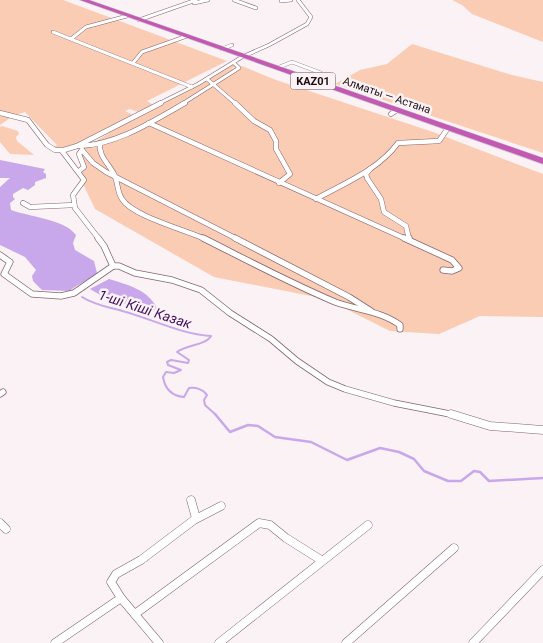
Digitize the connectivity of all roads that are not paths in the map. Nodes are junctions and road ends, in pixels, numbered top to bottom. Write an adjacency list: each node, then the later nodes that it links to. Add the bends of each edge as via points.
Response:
1 (83, 0): 10 (highway, Алматы — Астана / KАZ01)
2 (196, 0): 8 (street)
3 (208, 0): 8 (street)
4 (234, 0): 9 (street)
5 (291, 0): 7 (street)
6 (298, 0): 17 (street, via 311,16 310,21 269,46)
7 (281, 1)
8 (184, 4): 11 (street)
9 (256, 8)
10 (127, 16): 11 (highway, Алматы — Астана / KАZ01); 14 (street, via 86,27)
11 (139, 20): 13 (highway, Алматы — Астана / KАZ01)
12 (53, 32): 14 (street)
13 (187, 36): 16 (highway, Алматы — Астана / KАZ01); 18 (street, via 142,52)
14 (71, 39): 18 (street)
15 (232, 44): 16 (street)
16 (222, 49): 17 (highway, Алматы — Астана / KАZ01)
17 (244, 56): 19 (street); 20 (highway, Алматы — Астана / KАZ01)
18 (133, 63): 22 (street)
19 (234, 63): 24 (street); 25 (street, via 239,68)
20 (277, 68): 21 (street, via 293,61); 29 (highway, Алматы — Астана / KАZ01, via 394,112)
21 (321, 72)
22 (166, 76): 23 (street); 26 (street)
23 (160, 79)
24 (207, 79): 25 (street); 26 (street)
25 (213, 86): 28 (street); 38 (street, via 254,121 270,130 290,174)
26 (192, 87): 31 (street)
27 (0, 112): 33 (street, via 28,120 47,145)
28 (149, 123): 30 (street); 38 (street)
29 (448, 128): 34 (highway, Алматы — Астана / KАZ01); 35 (street, via 436,143 398,143 386,158)
30 (100, 143): 32 (street); 37 (street, via 99,151)
31 (77, 146): 32 (street); 33 (street)
32 (83, 149): 36 (street, via 79,154 84,167); 37 (street, via 93,163)
33 (62, 151): 36 (street)
34 (543, 161)
35 (370, 169): 39 (street); 42 (street, via 367,178 381,199 384,212 406,226)
36 (79, 171): 41 (street, via 84,180 73,195)
37 (115, 177): 46 (street); 46 (street, via 121,198 135,210 191,232 321,296)
38 (279, 183): 39 (street)
39 (316, 199): 42 (street)
40 (23, 203): 41 (street, via 30,207)
41 (74, 205): 44 (street, via 104,246)
42 (409, 241): 45 (street, via 452,260 459,268)
43 (0, 255): 44 (street, via 10,262 4,274 40,296 72,294)
44 (113, 266): 48 (street, via 200,290 297,361 328,382 345,389 394,403 442,410 490,426)
45 (442, 270)
46 (376, 313): 47 (street, via 397,323)
47 (400, 329)
48 (543, 430)
49 (191, 500): 51 (street)
50 (221, 506): 51 (street)
51 (196, 518): 56 (street, via 141,560 116,574 111,581)
52 (368, 525): 54 (street)
53 (454, 548): 61 (street)
54 (321, 560): 57 (street, via 270,525 259,523); 60 (street)
55 (543, 570): 62 (street)
56 (121, 598): 57 (street); 58 (street)
57 (135, 614): 59 (street)
58 (55, 643)
59 (159, 643)
60 (219, 643)
61 (346, 643)
62 (473, 643)

